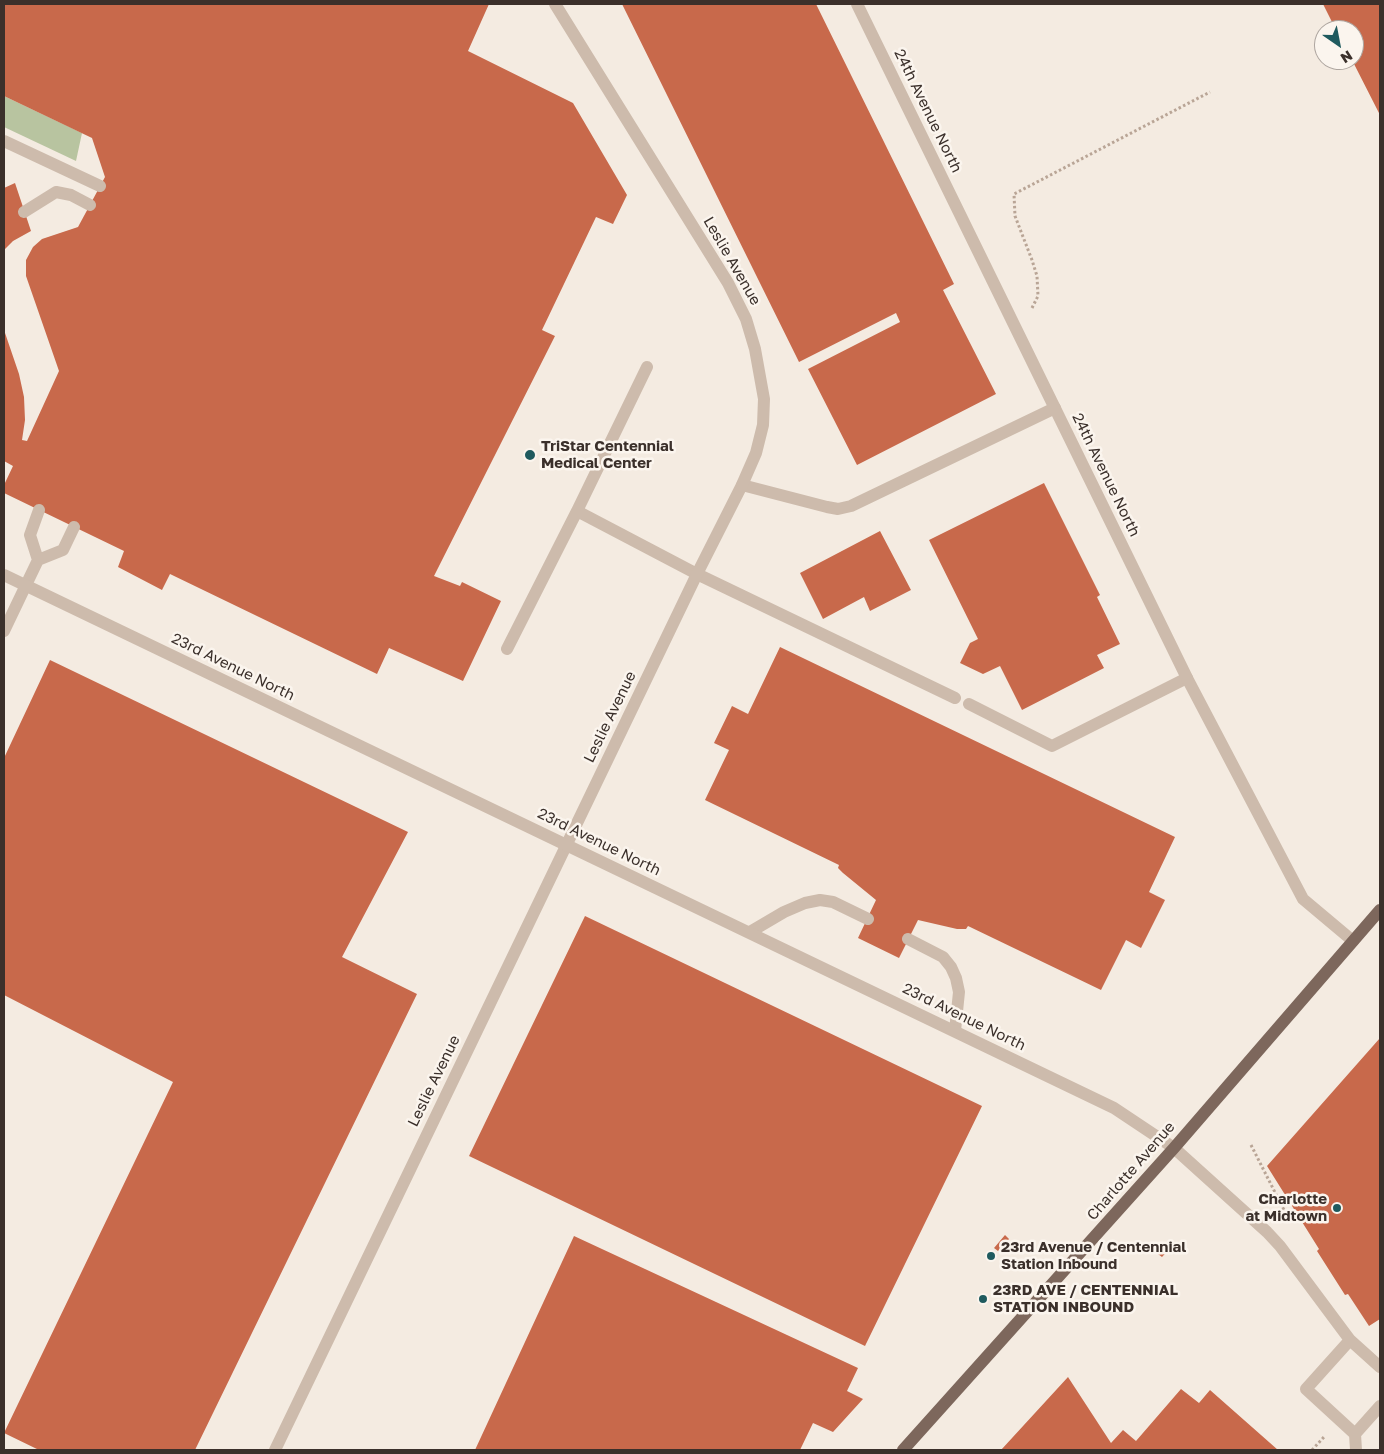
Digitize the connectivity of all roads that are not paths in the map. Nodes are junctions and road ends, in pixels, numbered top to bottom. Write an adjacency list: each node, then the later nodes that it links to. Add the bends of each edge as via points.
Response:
1 (555, 4): 9 (street, Leslie Avenue, via 728,283 746,318 764,399 764,425)
2 (857, 4): 8 (street, 24th Avenue North)
3 (4, 141): 4 (street)
4 (100, 186)
5 (90, 205): 6 (street, via 71,195 56,192)
6 (24, 212)
7 (647, 367): 11 (street)
8 (1055, 408): 9 (street, via 851,506 827,507); 19 (street, 24th Avenue North)
9 (742, 485): 14 (street, Leslie Avenue)
10 (39, 510): 13 (street, via 30,534)
11 (577, 511): 14 (street); 18 (street)
12 (74, 527): 13 (street, via 63,550)
13 (38, 560): 16 (street)
14 (697, 574): 20 (street); 22 (street, Leslie Avenue)
15 (4, 575): 16 (street, 23rd Avenue North)
16 (26, 585): 17 (street); 22 (street, 23rd Avenue North)
17 (4, 632)
18 (507, 649)
19 (1187, 678): 21 (street, via 1052,746); 27 (street, 24th Avenue North, via 1303,899)
20 (956, 698)
21 (969, 704)
22 (567, 844): 25 (street, 23rd Avenue North); 34 (street, Leslie Avenue)
23 (1380, 910): 27 (main road, Charlotte Avenue)
24 (868, 919): 25 (street, via 833,902 820,900 784,912)
25 (750, 932): 28 (street, 23rd Avenue North)
26 (908, 939): 28 (street, via 943,957 951,967 959,992)
27 (1353, 941): 29 (main road, Charlotte Avenue)
28 (955, 1031): 29 (street, 23rd Avenue North, via 1114,1108)
29 (1174, 1148): 30 (street, 23rd Avenue North, via 1280,1246); 35 (main road, Charlotte Avenue)
30 (1350, 1340): 31 (street, 23rd Avenue North); 33 (street, via 1306,1389)
31 (1380, 1367)
32 (1380, 1406): 33 (street)
33 (1355, 1434): 36 (street)
34 (275, 1450)
35 (903, 1450)
36 (1356, 1450)

